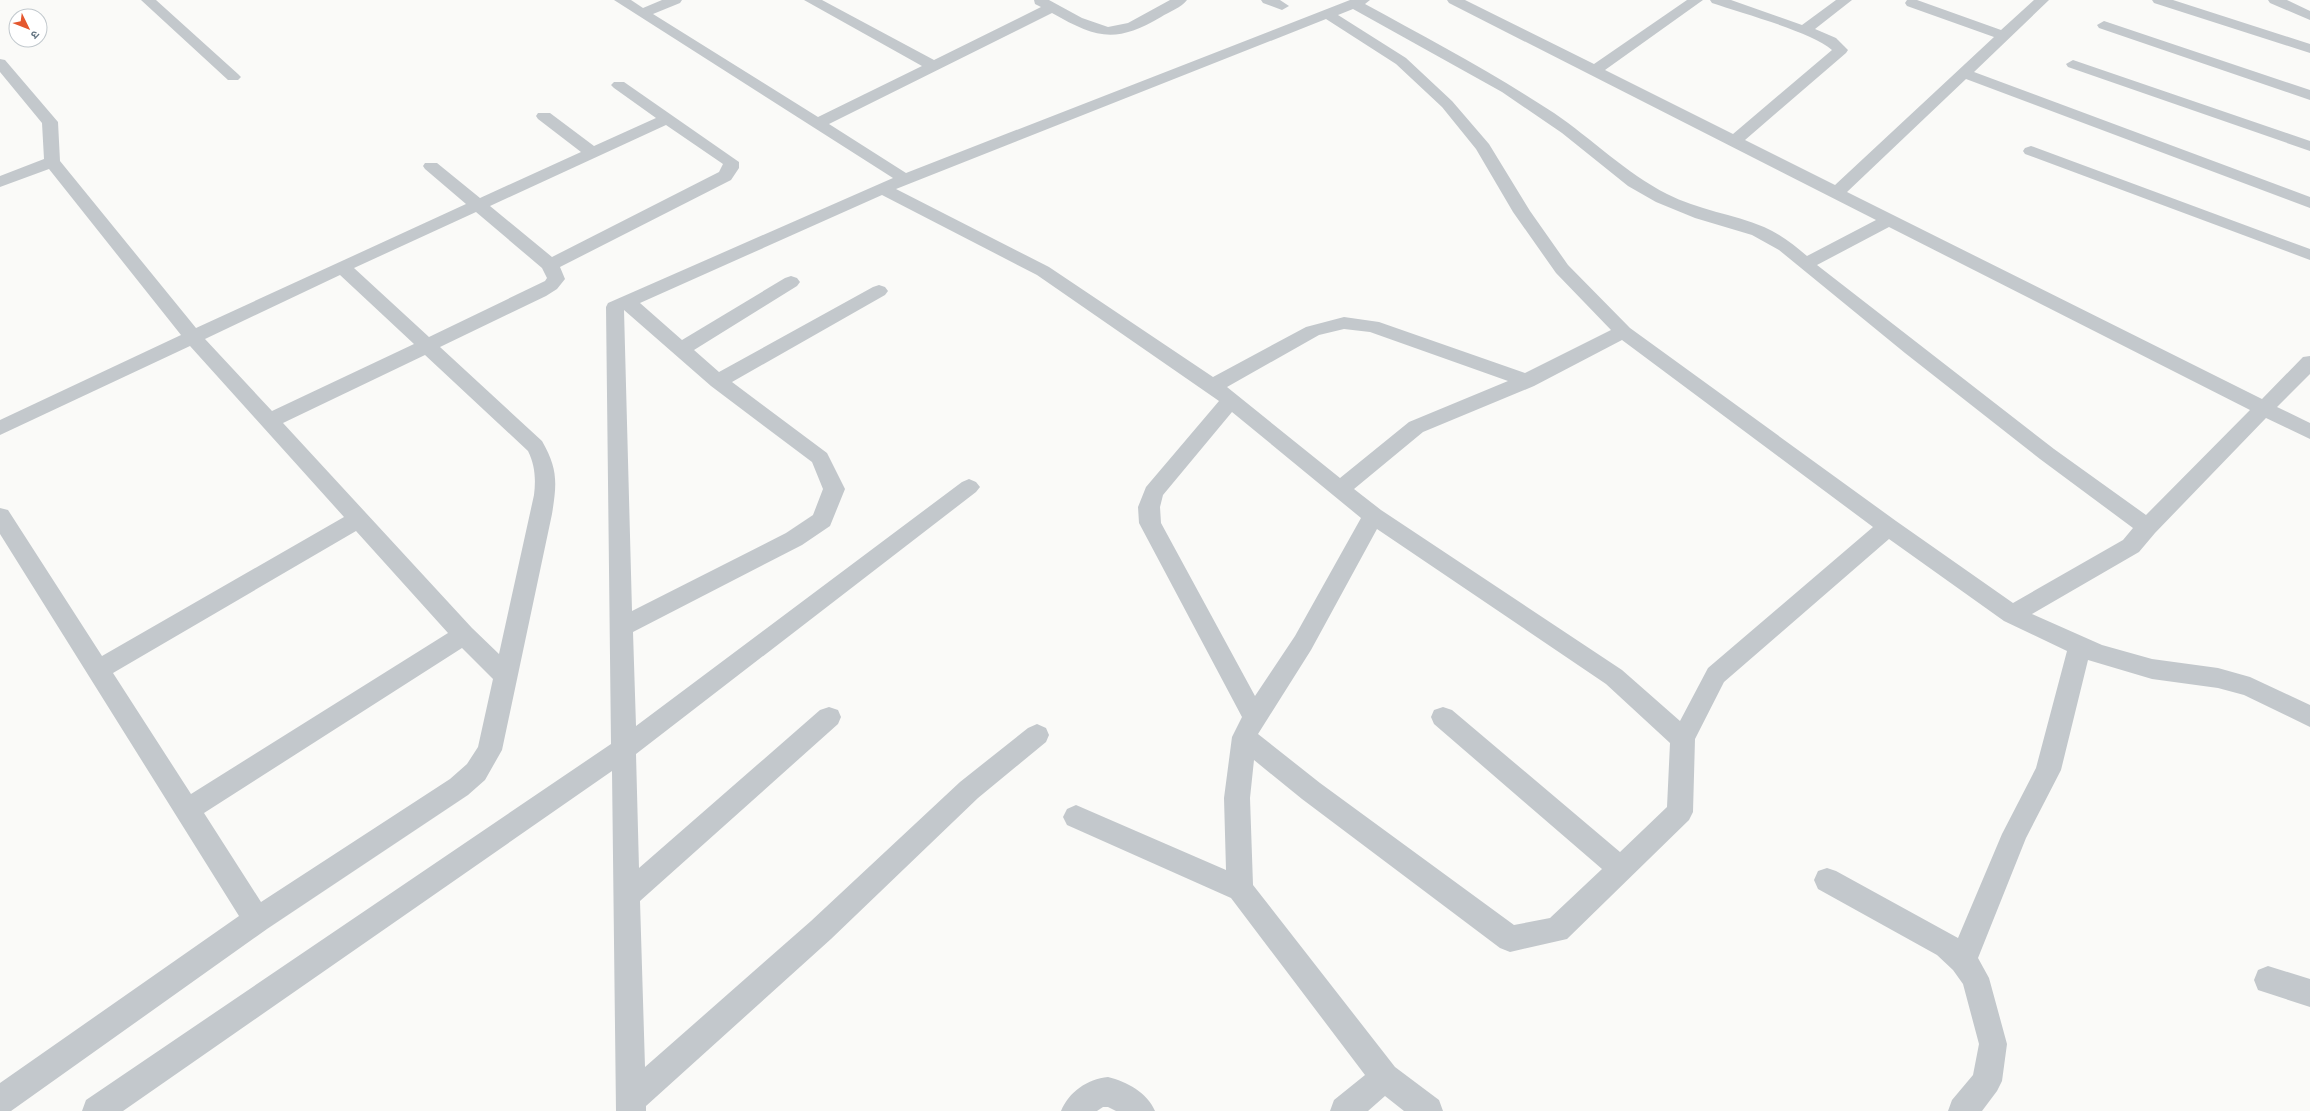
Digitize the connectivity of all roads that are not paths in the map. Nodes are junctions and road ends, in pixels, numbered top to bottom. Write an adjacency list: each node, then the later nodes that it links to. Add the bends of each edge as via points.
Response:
1 (148, 0): 31 (street)
2 (621, 0): 19 (street)
3 (675, 0): 19 (street)
4 (811, 0): 28 (street)
5 (1038, 0): 18 (street)
6 (1180, 0): 18 (street, via 1126,28 1115,31 1094,29)
7 (1268, 0): 17 (street)
8 (1454, 0): 29 (street)
9 (1696, 0): 29 (street)
10 (1717, 0): 23 (street)
11 (1845, 0): 23 (street)
12 (2042, 0): 24 (street)
13 (2159, 0): 25 (street)
14 (2275, 0): 21 (street)
15 (1359, 2): 20 (street); 51 (street, via 1507,89 1568,130 1634,182 1662,198 1700,214 1758,231 1785,246)
16 (1912, 3): 24 (street)
17 (1282, 6)
18 (1053, 8): 28 (street)
19 (642, 13): 36 (street)
20 (1329, 15): 43 (street); 57 (street, via 1401,61 1447,104 1483,147 1522,212 1562,269)
21 (2310, 16)
22 (2104, 25): 33 (street)
23 (1804, 30): 37 (street, via 1831,41 1841,50)
24 (2004, 36): 30 (street)
25 (2310, 49)
26 (0, 63): 41 (street, via 50,122)
27 (2073, 64): 38 (street)
28 (933, 66): 36 (street)
29 (1594, 71): 37 (street)
30 (1964, 73): 46 (street); 47 (street)
31 (233, 77)
32 (619, 85): 35 (street)
33 (2310, 95)
34 (544, 116): 40 (street)
35 (668, 118): 40 (street); 52 (street, via 731,162 732,168 725,176)
36 (817, 124): 43 (street)
37 (1734, 142): 46 (street)
38 (2310, 146)
39 (2032, 151): 50 (street)
40 (592, 152): 48 (street)
41 (52, 162): 44 (street); 58 (street)
42 (431, 166): 48 (street)
43 (905, 179): 45 (street)
44 (0, 182)
45 (883, 189): 56 (street); 64 (street, via 1043,271)
46 (1836, 193): 49 (street)
47 (2310, 203)
48 (479, 204): 52 (street); 53 (street)
49 (1889, 220): 51 (street); 66 (street)
50 (2310, 255)
51 (1805, 264): 76 (street, via 2041,449)
52 (550, 265): 59 (street, via 556,279 551,285)
53 (342, 267): 58 (street); 59 (street)
54 (791, 282): 60 (street)
55 (878, 291): 63 (street)
56 (626, 302): 60 (street); 78 (street, via 615,308)
57 (1623, 332): 62 (street); 75 (street)
58 (193, 337): 67 (street); 68 (street)
59 (426, 347): 67 (street); 82 (street, via 535,446 544,460 548,478)
60 (681, 349): 63 (street)
61 (2310, 362): 66 (street)
62 (1527, 380): 64 (street, via 1372,326 1344,323 1313,331); 71 (street, via 1416,427)
63 (718, 381): 78 (street, via 820,458 834,489 822,520 794,539)
64 (1213, 386): 65 (street)
65 (1231, 400): 71 (street); 86 (street, via 1153,492 1149,507 1150,523)
66 (2265, 409): 69 (street); 76 (street)
67 (270, 420): 74 (street)
68 (0, 428)
69 (2310, 432)
70 (969, 487): 89 (street)
71 (1341, 488): 73 (street)
72 (0, 516): 81 (street)
73 (1373, 516): 86 (street, via 1303,643); 88 (street, via 1614,677)
74 (359, 519): 79 (street); 81 (street)
75 (1888, 527): 77 (street); 88 (street, via 1716,675)
76 (2147, 527): 77 (street, via 2131,546)
77 (2012, 615): 80 (street)
78 (622, 627): 89 (street)
79 (464, 635): 82 (street); 90 (street)
80 (2080, 646): 85 (street, via 2097,654 2152,669 2218,678 2250,687); 97 (street, via 2048,770 2015,834)
81 (97, 670): 90 (street)
82 (507, 677): 96 (street, via 490,750 476,772 459,787)
83 (829, 717): 95 (street)
84 (1443, 717): 92 (street)
85 (2310, 717)
86 (1249, 727): 92 (street, via 1343,815 1510,939 1557,930); 94 (street, via 1237,798)
87 (1037, 735): 102 (street, via 968,790)
88 (1683, 739): 92 (street, via 1680,812)
89 (625, 748): 95 (street); 103 (street)
90 (187, 810): 96 (street)
91 (1076, 817): 94 (street)
92 (1621, 869)
93 (1827, 880): 97 (street, via 1947,946)
94 (1240, 889): 100 (street)
95 (628, 895): 102 (street)
96 (257, 920): 101 (street)
97 (1963, 960): 108 (street, via 1976,978 1993,1044 1987,1081)
98 (2268, 980): 99 (street)
99 (2310, 993)
100 (1385, 1077): 106 (street); 107 (street)
101 (0, 1102)
102 (631, 1105)
103 (97, 1111)
104 (1076, 1111): 105 (street, via 1086,1100 1103,1092 1120,1094)
105 (1140, 1111)
106 (1344, 1111)
107 (1428, 1111)
108 (1963, 1111)

